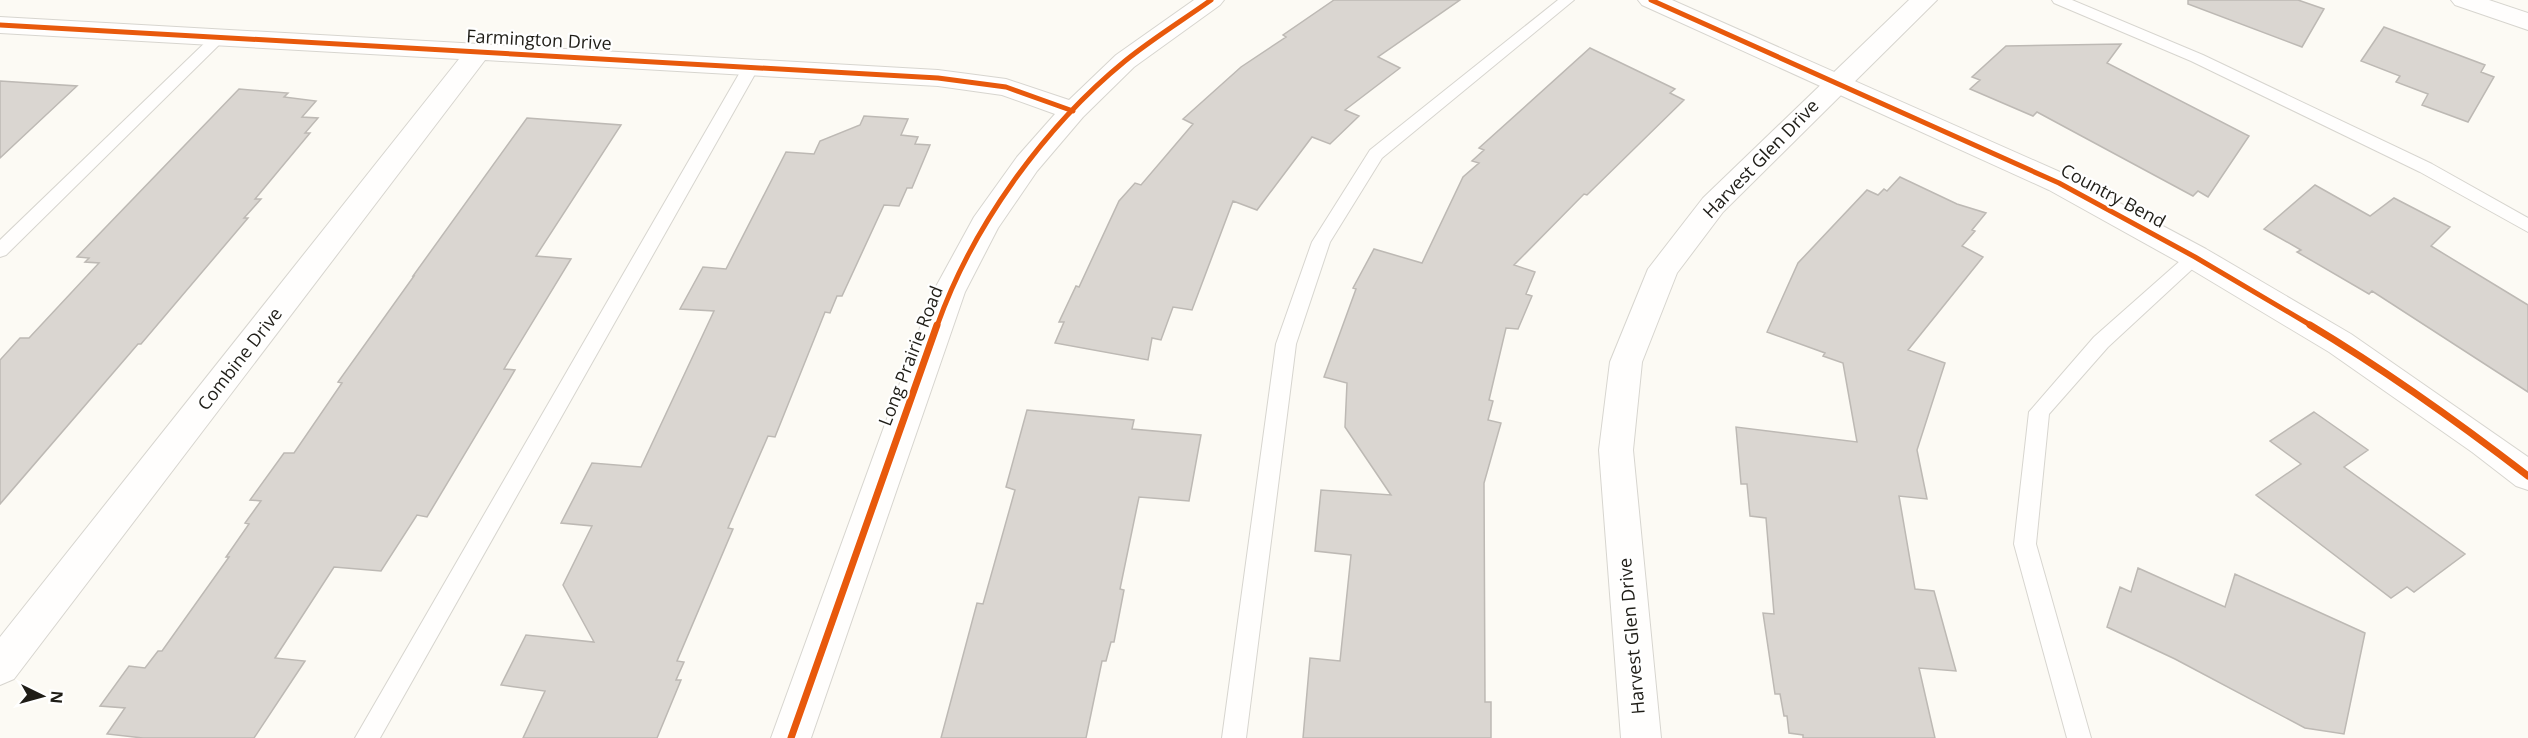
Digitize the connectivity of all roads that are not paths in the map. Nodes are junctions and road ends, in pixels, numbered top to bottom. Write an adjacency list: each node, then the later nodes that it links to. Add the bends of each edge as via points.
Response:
1 (1211, 0): 13 (street, Long Prairie Road, via 1125,61)
2 (1567, 0): 21 (lane, via 1376,154 1320,242 1286,344)
3 (1651, 0): 12 (street, Country Bend)
4 (1924, 0): 12 (street, Harvest Glen Drive)
5 (2060, 0): 14 (lane, via 2197,58 2426,168)
6 (2464, 0): 7 (street)
7 (2528, 22)
8 (0, 25): 9 (street, Farmington Drive)
9 (219, 37): 10 (street, Farmington Drive); 15 (lane)
10 (479, 51): 11 (street, Farmington Drive); 18 (street, Combine Drive)
11 (751, 67): 13 (street, Farmington Drive, via 972,82 1005,87); 19 (lane)
12 (1837, 82): 16 (street, Country Bend, via 2059,183); 22 (street, Harvest Glen Drive, via 1713,205 1663,269 1626,362 1616,450)
13 (1072, 111): 20 (street, Long Prairie Road, via 1027,164 985,224 949,292)
14 (2528, 226)
15 (0, 251)
16 (2195, 257): 17 (street, Country Bend, via 2340,344); 23 (lane, via 2101,342 2039,412 2025,544)
17 (2528, 476)
18 (0, 667)
19 (368, 738)
20 (791, 738)
21 (1234, 738)
22 (1641, 738)
23 (2079, 738)

